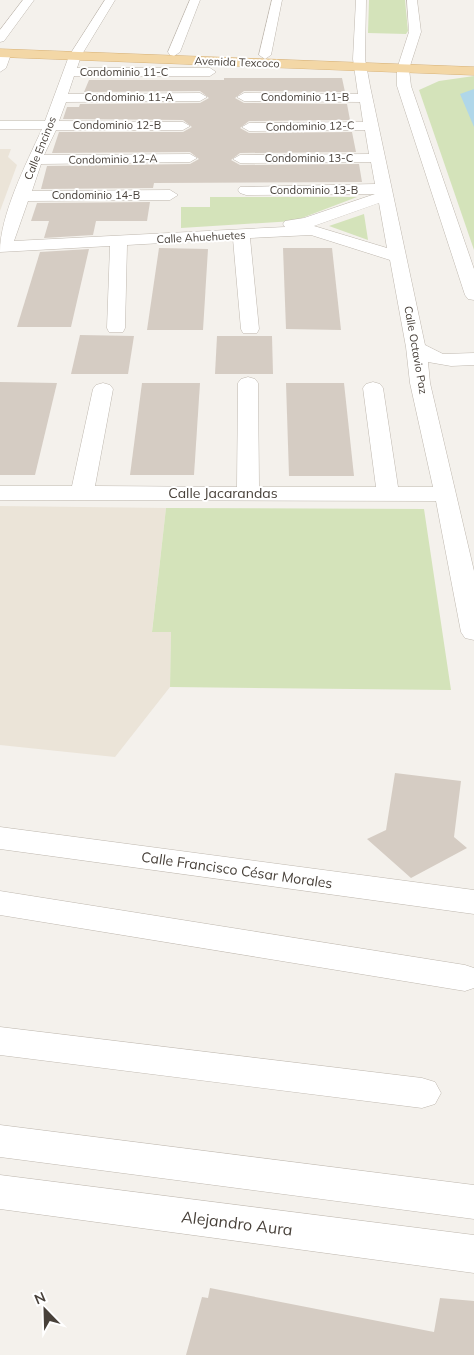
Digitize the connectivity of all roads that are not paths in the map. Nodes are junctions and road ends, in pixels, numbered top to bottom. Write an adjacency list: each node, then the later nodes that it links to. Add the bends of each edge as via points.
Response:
1 (29, 0): 7 (street)
2 (110, 0): 9 (street, Calle Encinos)
3 (195, 0): 10 (street)
4 (277, 0): 11 (street)
5 (361, 0): 12 (street, Calle Octavio Paz)
6 (412, 0): 14 (street, via 415,32)
7 (0, 38)
8 (2, 51): 9 (main road, Avenida Texcoco); 15 (street)
9 (78, 52): 10 (main road, Avenida Texcoco); 12 (main road, Avenida Texcoco); 16 (street, Calle Encinos)
10 (174, 52): 11 (main road, Avenida Texcoco)
11 (265, 55): 12 (main road, Avenida Texcoco)
12 (359, 63): 14 (main road, Avenida Texcoco); 20 (street, Calle Octavio Paz)
13 (474, 63): 14 (main road, Avenida Texcoco)
14 (405, 65): 18 (main road, Avenida Texcoco); 19 (street)
15 (0, 68)
16 (68, 72): 17 (street, Condominio 11-C); 23 (street, Calle Encinos)
17 (210, 72)
18 (474, 72): 19 (main road, via 432,77)
19 (404, 86): 20 (street, Condominio 11-B); 42 (street)
20 (374, 87): 22 (street, Condominio 11-B); 27 (street, Calle Octavio Paz)
21 (200, 97): 23 (street, Condominio 11-A)
22 (244, 97)
23 (59, 98): 25 (street, Calle Encinos)
24 (0, 125): 25 (street, Condominio 12-B)
25 (51, 125): 26 (street, Condominio 12-B); 32 (street, Calle Encinos)
26 (183, 126)
27 (372, 126): 28 (street, Condominio 12-C); 30 (street, Calle Octavio Paz)
28 (249, 127)
29 (190, 158): 32 (street, Condominio 12-A)
30 (378, 158): 31 (street, Condominio 13-C); 34 (street, Calle Octavio Paz)
31 (240, 159)
32 (35, 160): 36 (street, Calle Encinos)
33 (246, 190): 34 (street, Condominio 13-B)
34 (383, 192): 37 (street, Calle Ahuehuetes); 41 (street, Calle Octavio Paz)
35 (170, 194): 36 (street, Condominio 14-B)
36 (21, 196): 40 (street, Calle Encinos)
37 (309, 227): 38 (street, Calle Ahuehuetes); 40 (street, Calle Ahuehuetes); 41 (street, Calle Ahuehuetes)
38 (241, 235): 39 (street, Calle Ahuehuetes); 44 (street)
39 (119, 242): 40 (street, Calle Ahuehuetes); 43 (street)
40 (2, 247)
41 (397, 257): 45 (street, Calle Octavio Paz)
42 (474, 295)
43 (116, 328)
44 (250, 329)
45 (416, 347): 46 (street, via 440,359); 49 (street, Calle Octavio Paz)
46 (474, 359)
47 (474, 372): 49 (street, via 454,370 436,373)
48 (248, 383): 54 (street)
49 (420, 383): 56 (street, Calle Octavio Paz)
50 (373, 388): 55 (street)
51 (103, 389): 53 (street)
52 (0, 493): 53 (street, Calle Jacarandas)
53 (82, 493): 54 (street, Calle Jacarandas)
54 (248, 493): 55 (street, Calle Jacarandas)
55 (388, 494): 56 (street, Calle Jacarandas)
56 (446, 494): 57 (street, Calle Octavio Paz)
57 (474, 632)
58 (0, 838): 59 (street, Calle Francisco César Morales)
59 (474, 902)
60 (0, 903): 61 (street)
61 (466, 978)
62 (0, 1041): 63 (street)
63 (422, 1093)
64 (0, 1141): 66 (street)
65 (0, 1192): 67 (street, Alejandro Aura)
66 (474, 1202)
67 (474, 1254)

